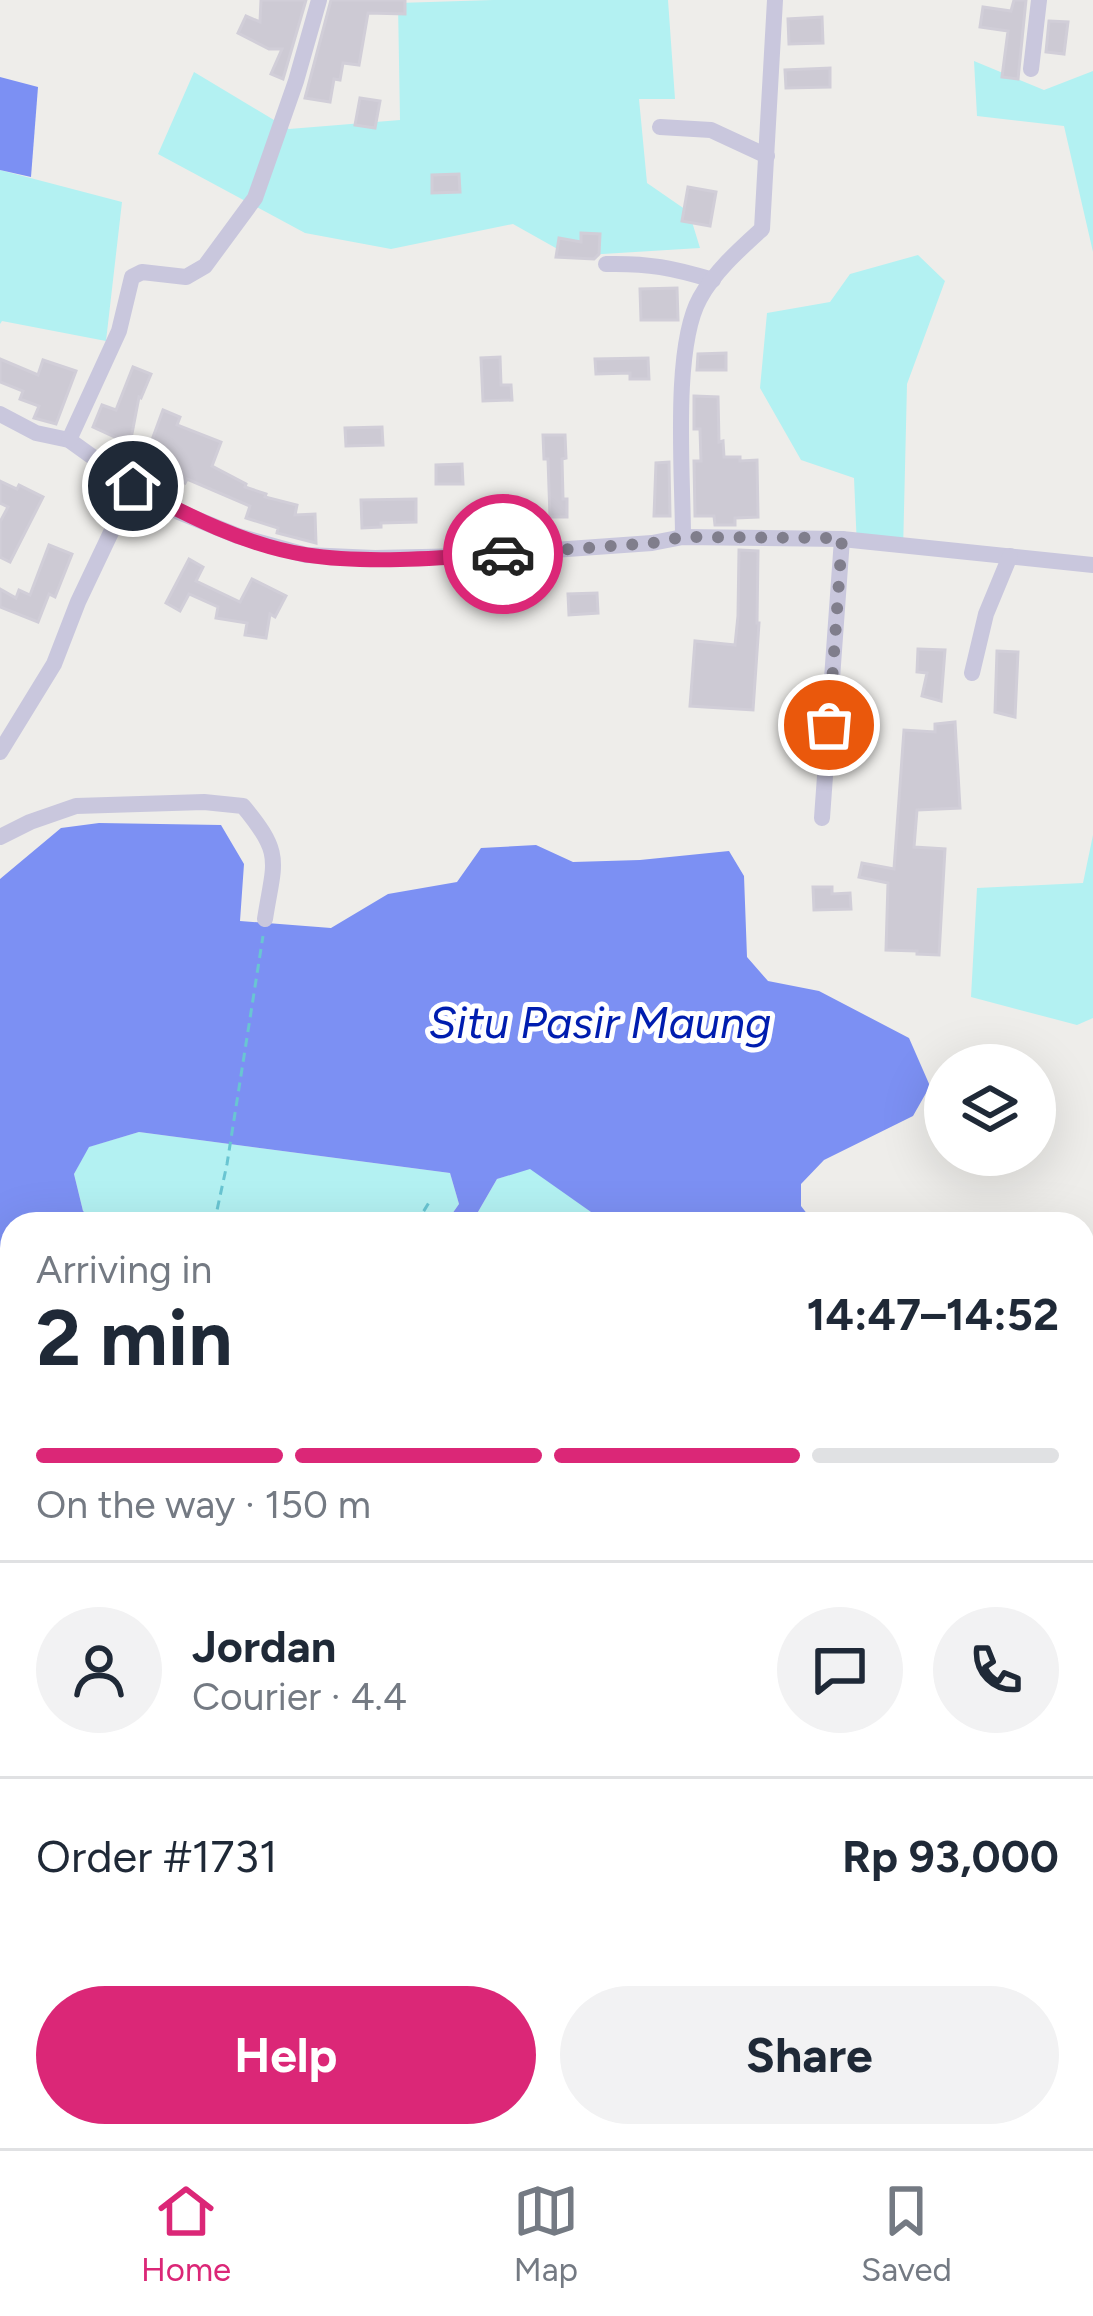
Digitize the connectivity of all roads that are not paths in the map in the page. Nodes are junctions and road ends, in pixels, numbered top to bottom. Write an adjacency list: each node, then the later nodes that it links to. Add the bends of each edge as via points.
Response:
1 (319, 0): 10 (street, via 255,197 205,266 186,277 132,278 119,331)
2 (775, 0): 6 (street)
3 (1040, 0): 4 (street)
4 (1030, 69)
5 (659, 127): 6 (street, via 711,130)
6 (767, 155): 8 (street, via 762,229)
7 (606, 264): 8 (street, via 644,263)
8 (713, 280): 12 (street, via 691,320 683,370)
9 (0, 414): 10 (street)
10 (69, 440): 11 (street)
11 (133, 486): 12 (street, via 218,528 306,555 468,556); 17 (street, via 54,664)
12 (683, 537): 13 (street)
13 (842, 538): 14 (street); 18 (street)
14 (1010, 556): 15 (street); 16 (street)
15 (1093, 565)
16 (972, 673)
17 (0, 752)
18 (822, 818)
19 (0, 837): 20 (street, via 76,806 243,806 275,853)
20 (265, 920)

